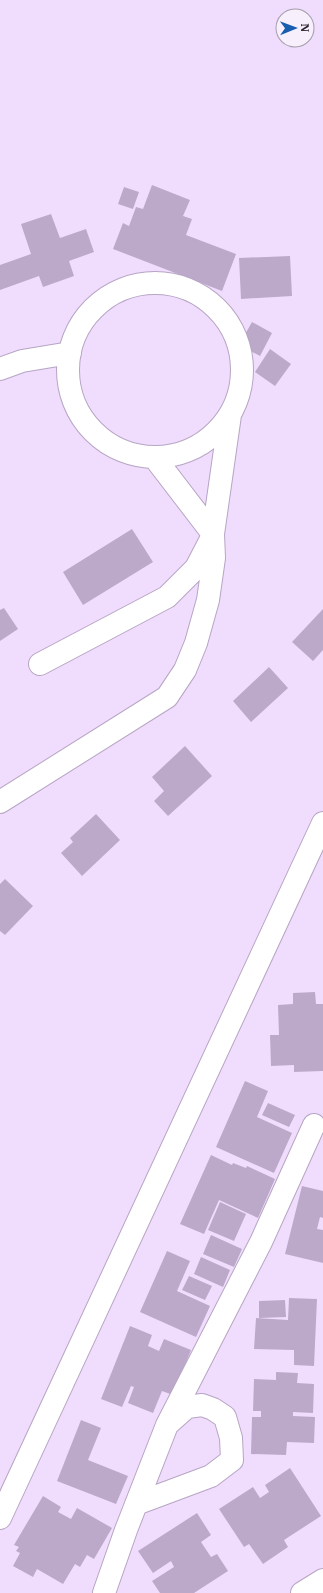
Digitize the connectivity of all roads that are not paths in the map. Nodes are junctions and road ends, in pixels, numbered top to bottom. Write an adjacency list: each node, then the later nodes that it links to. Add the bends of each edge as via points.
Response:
1 (70, 353): 2 (street, via 22,361); 3 (street, via 79,327 97,305 120,290 146,283 174,284 199,294 221,312 235,335 242,362 240,390); 4 (street, via 69,384 79,412 93,430 124,452)
2 (0, 369)
3 (230, 415): 4 (street, via 210,438 184,453); 5 (street)
4 (154, 457): 5 (street)
5 (213, 534): 6 (street, via 196,568 167,597); 7 (street, via 214,558 208,600 196,643 185,670 167,697)
6 (40, 664)
7 (0, 802)
8 (323, 823): 12 (street)
9 (314, 1124): 10 (street, via 261,1242)
10 (167, 1425): 11 (street); 11 (street, via 187,1407 202,1405 213,1409 225,1417 231,1438 232,1460 211,1476)
11 (136, 1504): 14 (street)
12 (0, 1518)
13 (323, 1580): 15 (street)
14 (104, 1593)
15 (302, 1593)

